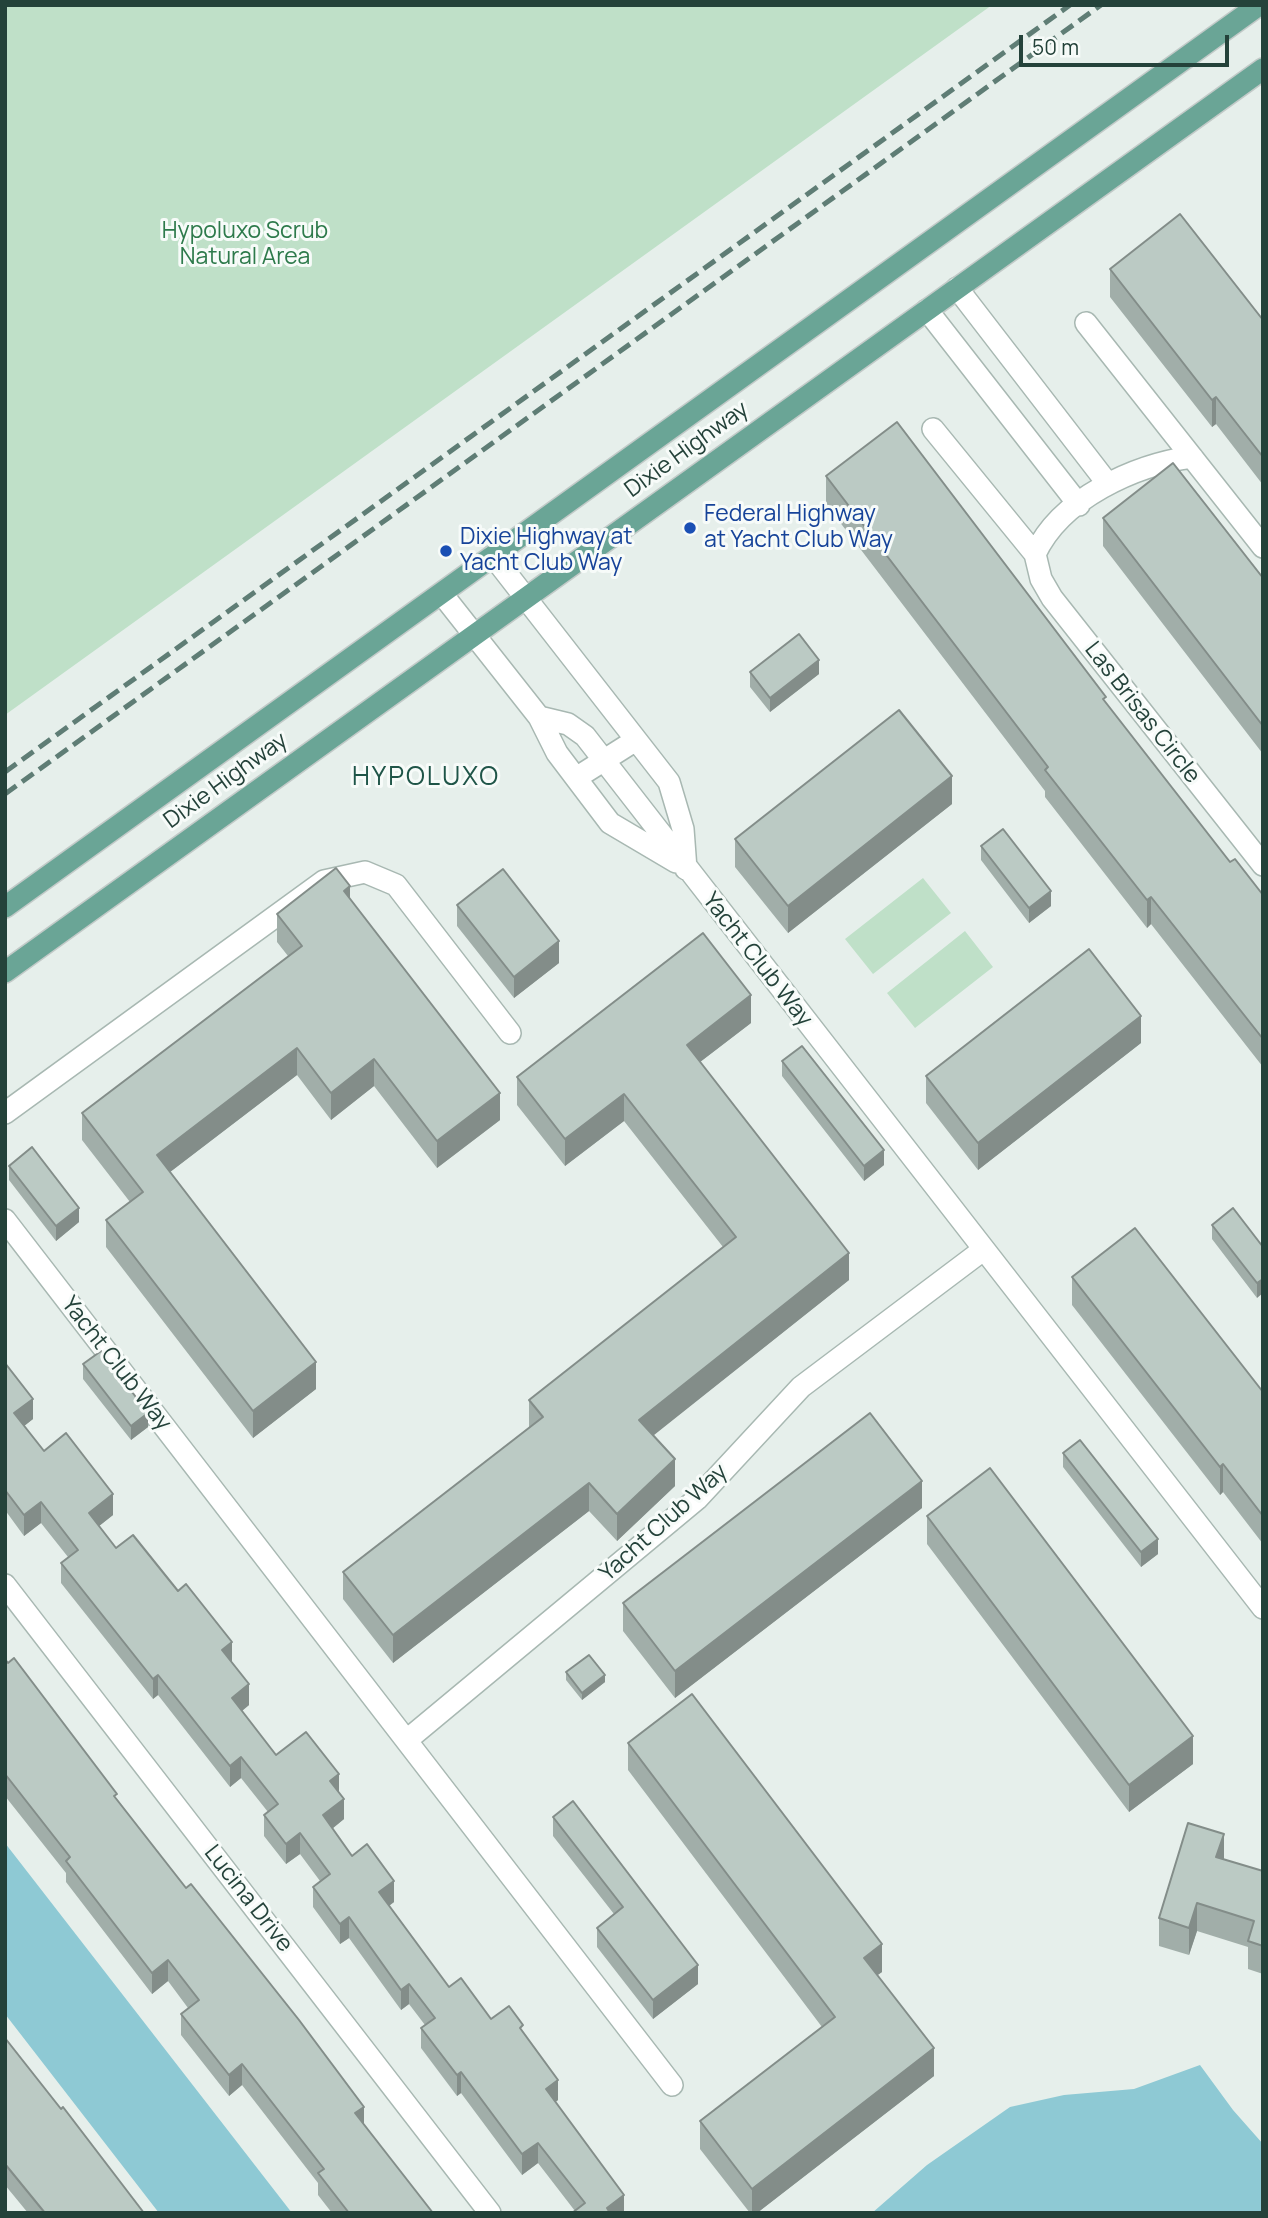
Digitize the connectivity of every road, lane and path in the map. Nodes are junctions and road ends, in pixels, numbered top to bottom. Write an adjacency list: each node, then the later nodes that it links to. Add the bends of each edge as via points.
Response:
1 (1259, 5): 12 (main road, Dixie Highway)
2 (1263, 69): 3 (main road, Dixie Highway)
3 (957, 288): 4 (main road, Dixie Highway); 8 (street)
4 (927, 310): 9 (street); 14 (main road, Dixie Highway)
5 (1086, 323): 7 (street)
6 (933, 429): 11 (street, Las Brisas Circle)
7 (1192, 457): 8 (street, via 1144,468); 10 (street)
8 (1108, 484): 9 (street)
9 (1079, 505): 11 (street, via 1046,533)
10 (1263, 547)
11 (1035, 554): 20 (street, Las Brisas Circle, via 1052,598)
12 (493, 556): 13 (main road, Dixie Highway); 14 (street)
13 (442, 594): 15 (street, Yacht Club Way); 22 (main road, Dixie Highway)
14 (526, 598): 15 (main road, Dixie Highway); 17 (street)
15 (473, 636): 16 (street, Yacht Club Way); 23 (main road, Dixie Highway)
16 (540, 717): 18 (street, Yacht Club Way, via 568,724 585,736); 19 (street, Yacht Club Way, via 557,753)
17 (636, 740): 18 (street); 21 (street, via 669,782 683,829)
18 (604, 760): 19 (street); 21 (street, Yacht Club Way)
19 (576, 778): 21 (street, Yacht Club Way, via 610,823)
20 (1263, 865)
21 (686, 869): 27 (street, Yacht Club Way)
22 (5, 908)
23 (5, 972)
24 (510, 1033): 25 (street, via 396,885 365,873 324,881)
25 (5, 1113)
26 (5, 1220): 30 (street, Yacht Club Way)
27 (983, 1250): 29 (street, Yacht Club Way); 30 (street, Yacht Club Way, via 801,1387 697,1499)
28 (5, 1585): 32 (street, Lucina Drive)
29 (1263, 1608)
30 (407, 1740): 31 (street, Yacht Club Way)
31 (672, 2085)
32 (490, 2213)

